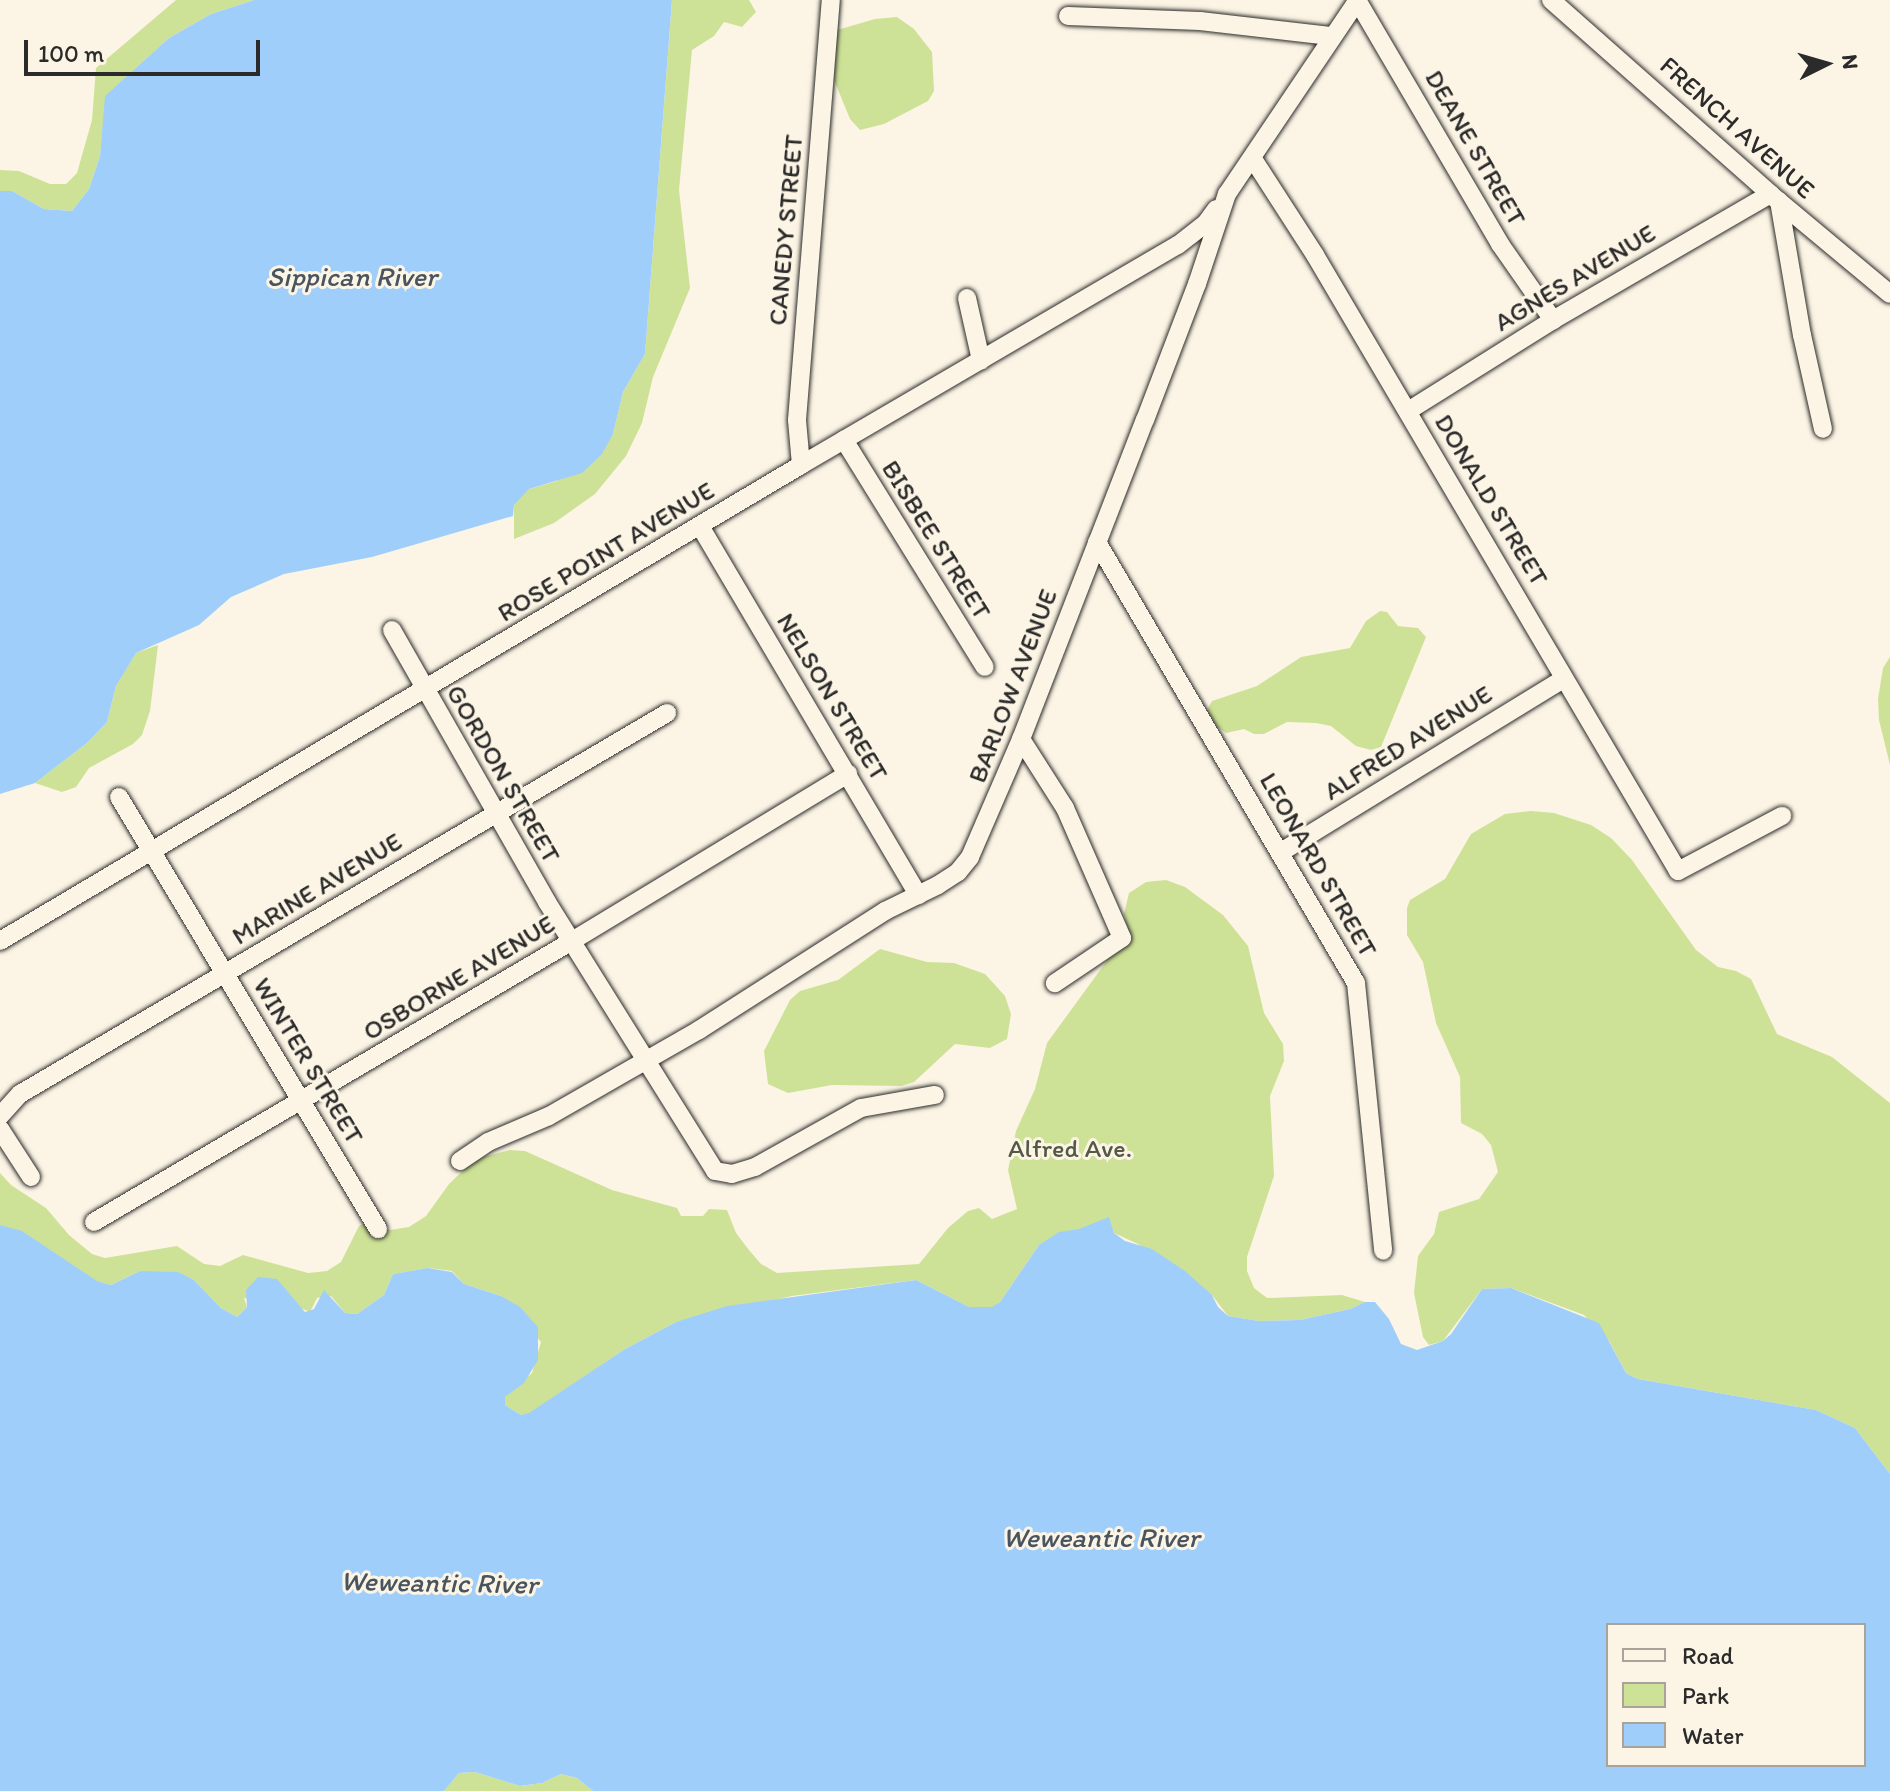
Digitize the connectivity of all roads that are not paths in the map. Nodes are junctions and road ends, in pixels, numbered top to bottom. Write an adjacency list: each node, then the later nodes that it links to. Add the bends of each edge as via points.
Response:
1 (831, 0): 18 (street, CANEDY STREET, via 797,420)
2 (1163, 0): 6 (street)
3 (1357, 0): 7 (street, BARLOW AVENUE); 13 (street, DEANE STREET, via 1500,244)
4 (1551, 0): 10 (street, FRENCH AVENUE)
5 (1068, 16): 6 (street)
6 (1162, 19): 7 (street)
7 (1330, 36): 8 (street, BARLOW AVENUE)
8 (1253, 159): 9 (street, BARLOW AVENUE); 15 (street, DONALD STREET)
9 (1227, 194): 14 (street, ROSE POINT AVENUE, via 1206,223 1178,245); 20 (street, BARLOW AVENUE)
10 (1775, 198): 11 (street, FRENCH AVENUE); 13 (street, AGNES AVENUE); 16 (street)
11 (1890, 294)
12 (967, 298): 14 (street)
13 (1553, 320): 15 (street, AGNES AVENUE)
14 (981, 360): 17 (street, ROSE POINT AVENUE)
15 (1408, 411): 23 (street, DONALD STREET)
16 (1823, 429)
17 (844, 440): 18 (street, ROSE POINT AVENUE); 22 (street, BISBEE STREET)
18 (801, 465): 19 (street, ROSE POINT AVENUE)
19 (700, 526): 24 (street, ROSE POINT AVENUE); 27 (street, NELSON STREET)
20 (1097, 542): 26 (street, BARLOW AVENUE); 32 (street, LEONARD STREET)
21 (392, 630): 24 (street, GORDON STREET)
22 (985, 667)
23 (1563, 679): 30 (street, DONALD STREET, via 1678,871); 32 (street, ALFRED AVENUE)
24 (426, 690): 29 (street, GORDON STREET); 31 (street, ROSE POINT AVENUE)
25 (667, 713): 29 (street, MARINE AVENUE)
26 (1021, 739): 33 (street, BARLOW AVENUE, via 970,857 958,872); 37 (street, via 1065,808 1122,938)
27 (848, 774): 33 (street, NELSON STREET); 35 (street, OSBORNE AVENUE)
28 (119, 797): 31 (street, WINTER STREET)
29 (496, 814): 35 (street, GORDON STREET); 36 (street, MARINE AVENUE)
30 (1782, 816)
31 (148, 852): 34 (street, ROSE POINT AVENUE); 36 (street, WINTER STREET)
32 (1281, 852): 47 (street, LEONARD STREET, via 1359,992)
33 (918, 895): 38 (street, BARLOW AVENUE)
34 (0, 941)
35 (572, 941): 38 (street, GORDON STREET); 40 (street, OSBORNE AVENUE)
36 (225, 975): 40 (street, WINTER STREET); 41 (street, MARINE AVENUE, via 20,1094)
37 (1055, 983)
38 (647, 1058): 39 (street, GORDON STREET, via 715,1171 732,1174 755,1167 861,1108); 43 (street, BARLOW AVENUE)
39 (935, 1095)
40 (300, 1102): 45 (street, OSBORNE AVENUE); 46 (street, WINTER STREET)
41 (0, 1116)
42 (0, 1129): 44 (street)
43 (460, 1161)
44 (31, 1177)
45 (94, 1222)
46 (378, 1229)
47 (1383, 1251)

